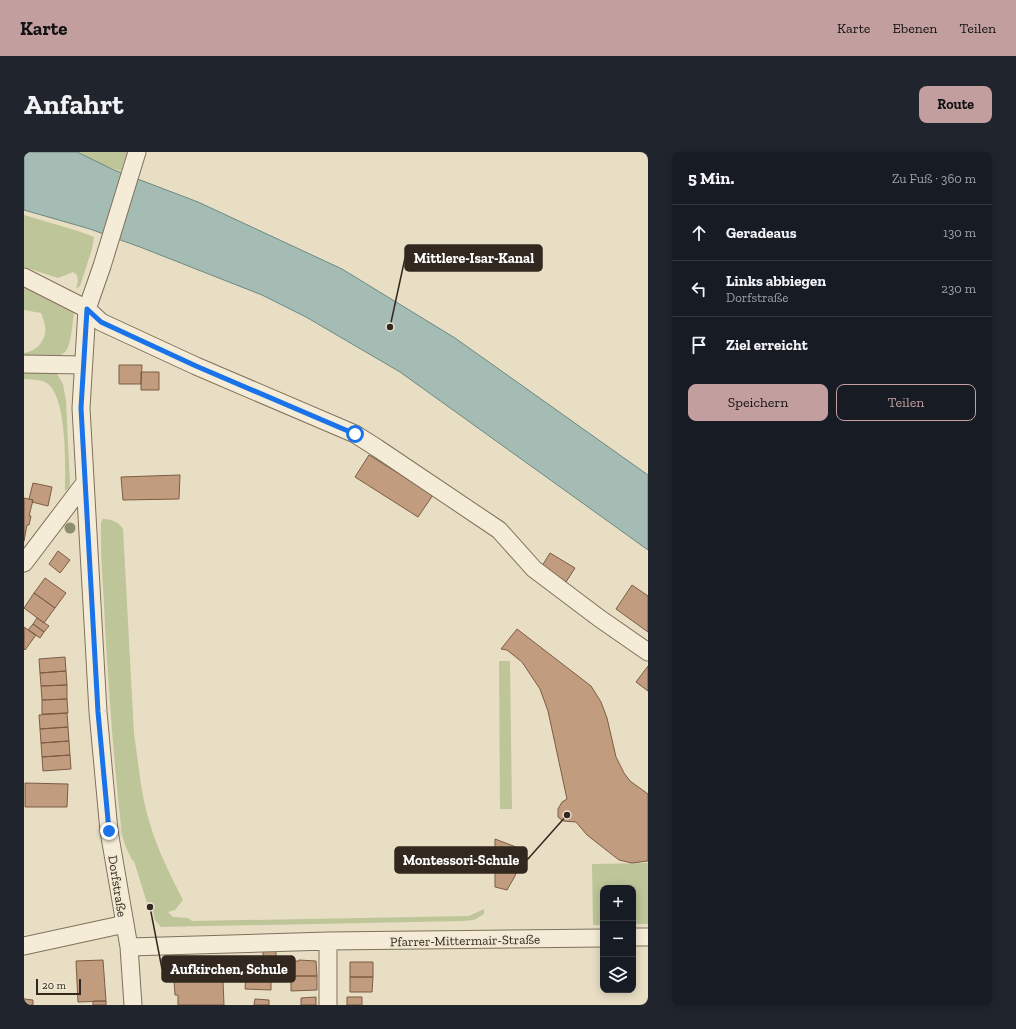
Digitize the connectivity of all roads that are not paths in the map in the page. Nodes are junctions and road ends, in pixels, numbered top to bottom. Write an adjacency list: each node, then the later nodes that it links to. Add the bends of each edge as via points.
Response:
1 (136, 153): 3 (street, Dorfstraße)
2 (24, 277): 3 (street)
3 (87, 309): 5 (street, Dorfstraße); 8 (street, via 101,322 355,434 499,530 534,569)
4 (24, 364): 5 (street)
5 (83, 365): 6 (street, Dorfstraße, via 81,408)
6 (84, 484): 7 (street); 9 (street, Dorfstraße, via 109,831)
7 (24, 563)
8 (648, 652)
9 (124, 924): 14 (street); 15 (street, Dorfstraße)
10 (636, 937): 11 (street)
11 (648, 937)
12 (600, 938): 13 (street, Pfarrer-Mittermair-Straße)
13 (328, 941): 15 (street, Pfarrer-Mittermair-Straße); 17 (street)
14 (24, 946)
15 (129, 947): 16 (street, Dorfstraße)
16 (133, 1005)
17 (328, 1005)

